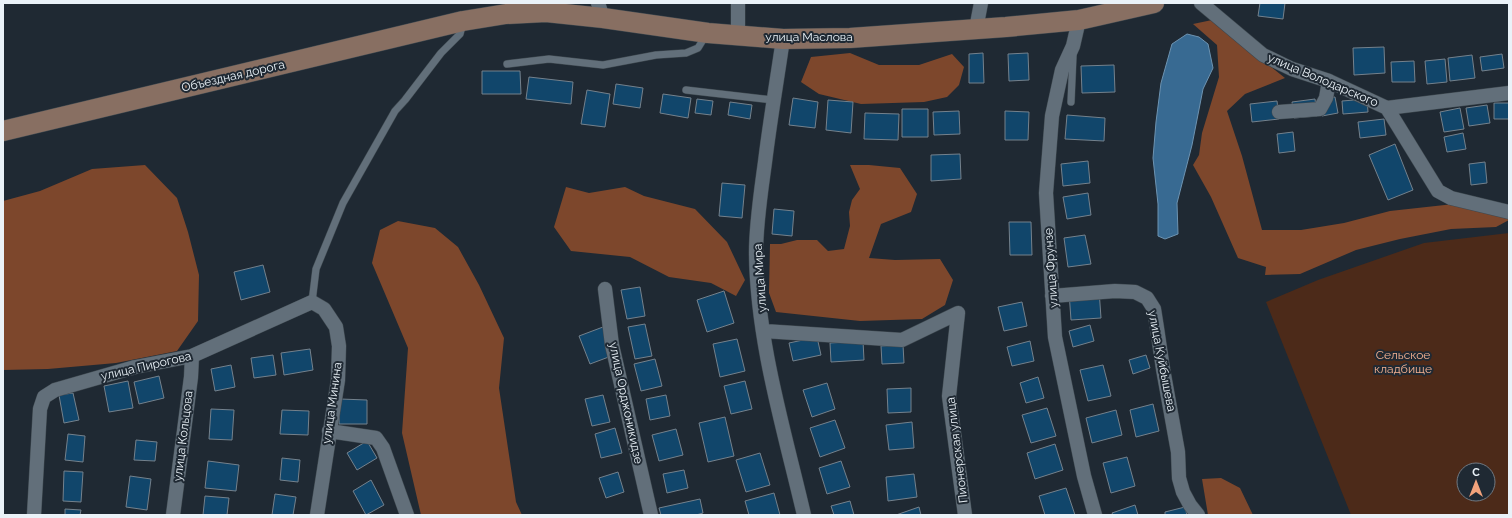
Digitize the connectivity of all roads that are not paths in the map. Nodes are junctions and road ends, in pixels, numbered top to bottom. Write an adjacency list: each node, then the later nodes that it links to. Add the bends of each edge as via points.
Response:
1 (738, 3): 10 (street)
2 (981, 3): 8 (street)
3 (1154, 3): 6 (main road, улица Маслова)
4 (1201, 3): 14 (street, улица Володарского, via 1263,55 1292,69)
5 (601, 11): 7 (main road, улица Маслова, via 506,14); 9 (main road, улица Маслова)
6 (1079, 20): 8 (main road, улица Маслова); 12 (street, улица Фрунзе)
7 (463, 21): 21 (main road, Объездная дорога); 25 (lane, via 460,34 395,111 343,204 316,269)
8 (976, 29): 11 (main road, улица Маслова, via 850,38)
9 (708, 33): 10 (main road, улица Маслова); 13 (lane, via 698,48 686,53 656,55 603,65 548,59)
10 (738, 35): 11 (main road, улица Маслова)
11 (783, 39): 17 (street, улица Мира)
12 (1073, 46): 18 (lane); 24 (street, улица Фрунзе, via 1062,70 1052,116 1046,193)
13 (507, 64)
14 (1329, 81): 19 (street, улица Володарского); 20 (street, via 1326,98 1320,109)
15 (686, 90): 17 (lane)
16 (1509, 92): 19 (street)
17 (773, 100): 26 (street, улица Мира, via 756,252)
18 (1071, 102)
19 (1387, 108): 22 (street, улица Володарского, via 1438,191 1451,198)
20 (1279, 112)
21 (3, 131)
22 (1509, 212)
23 (606, 289): 33 (street, улица Орджоникидзе, via 612,345)
24 (1052, 296): 36 (street, улица Фрунзе, via 1055,337 1084,476); 37 (street, улица Куйбышева, via 1115,291 1135,292 1147,298 1154,309 1178,452 1179,478 1190,506)
25 (312, 302): 27 (street, улица Пирогова); 28 (street, улица Минина, via 324,309 336,327 339,346 338,380)
26 (764, 330): 34 (street, улица Мира, via 769,366); 35 (street, Пионерская улица, via 902,340 958,313 949,396)
27 (192, 356): 29 (street, улица Пирогова, via 135,367 55,390 44,397 40,409); 30 (street, улица Кольцова)
28 (329, 431): 31 (street, улица Минина); 32 (street, via 376,438 383,448)
29 (34, 515)
30 (173, 515)
31 (317, 515)
32 (407, 515)
33 (651, 515)
34 (804, 515)
35 (965, 515)
36 (1095, 515)
37 (1198, 515)

